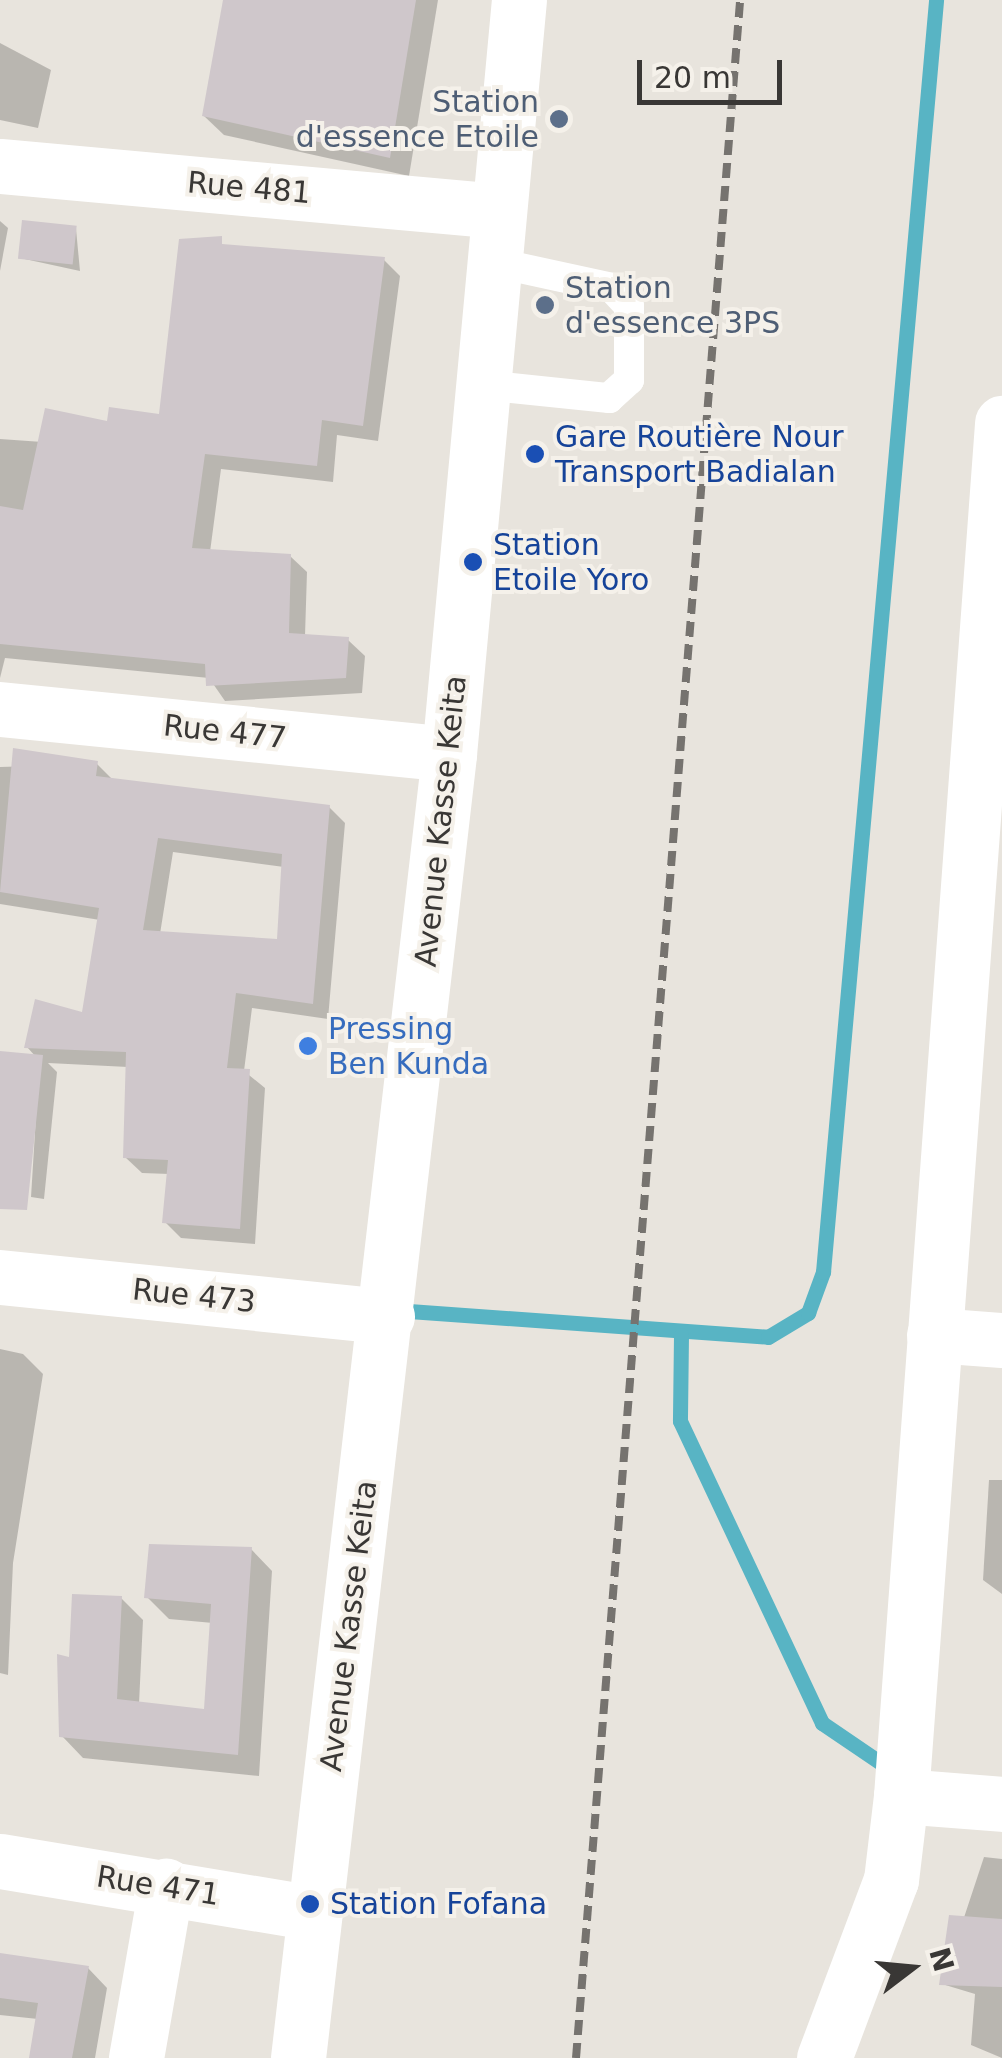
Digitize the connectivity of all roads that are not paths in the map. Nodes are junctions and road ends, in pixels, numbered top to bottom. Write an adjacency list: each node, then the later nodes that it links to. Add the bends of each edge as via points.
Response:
1 (519, 0): 3 (street, Avenue Kasse Keita)
2 (0, 166): 3 (street, Rue 481)
3 (496, 236): 4 (street, Avenue Kasse Keita); 4 (lane, via 612,288 629,306 629,380 609,398)
4 (483, 385): 7 (street, Avenue Kasse Keita)
5 (1002, 424): 8 (street)
6 (0, 709): 7 (street, Rue 477)
7 (449, 754): 10 (street, Avenue Kasse Keita)
8 (988, 798): 11 (street)
9 (0, 1277): 10 (street, Rue 473)
10 (387, 1316): 17 (street, Avenue Kasse Keita)
11 (934, 1335): 12 (street); 13 (street)
12 (1002, 1340)
13 (901, 1796): 14 (street); 20 (street, via 891,1880)
14 (1002, 1804)
15 (0, 1861): 16 (street, Rue 471)
16 (166, 1886): 17 (street, Rue 471); 18 (street)
17 (314, 1913): 19 (street, Avenue Kasse Keita)
18 (136, 2058)
19 (298, 2058)
20 (824, 2058)

